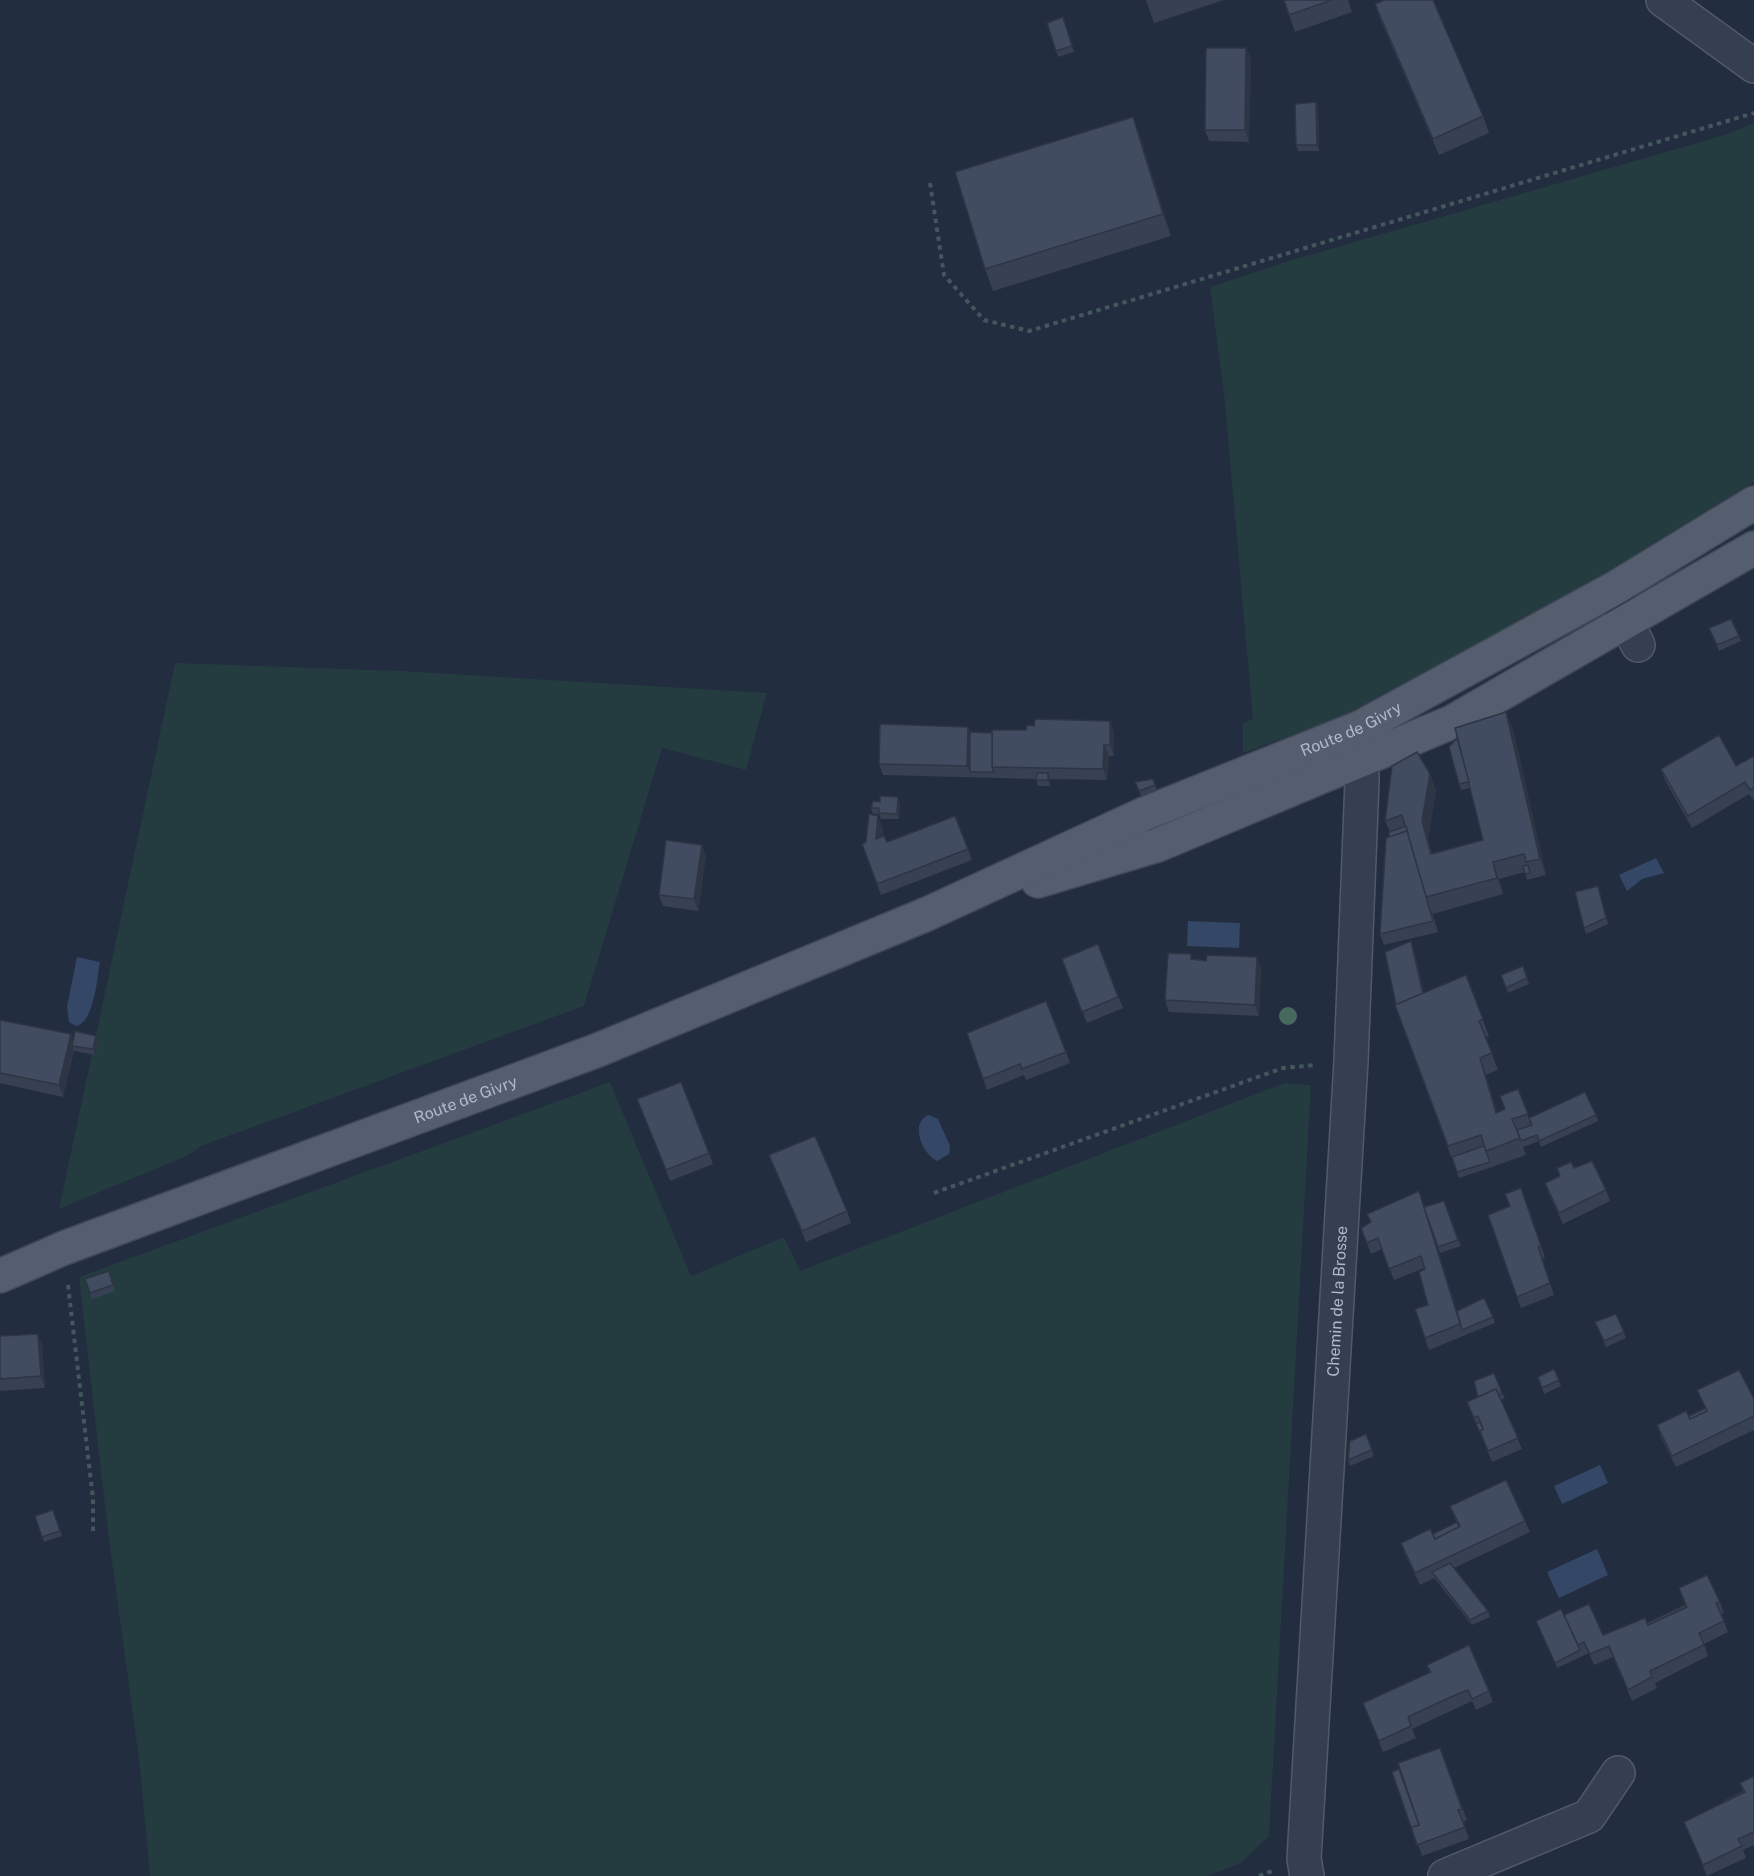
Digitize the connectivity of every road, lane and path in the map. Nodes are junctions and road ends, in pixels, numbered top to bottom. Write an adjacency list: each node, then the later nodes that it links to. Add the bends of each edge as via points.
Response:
1 (1663, 0): 2 (street)
2 (1754, 66)
3 (1754, 113): 4 (path, via 1029,331 984,320 944,275)
4 (930, 183)
5 (1754, 503): 7 (main road, Route de Givry)
6 (1754, 548): 8 (main road, Route de Givry)
7 (1615, 588): 8 (street); 9 (main road, Route de Givry)
8 (1632, 633): 10 (main road, Route de Givry, via 1452,722)
9 (1361, 727): 10 (street, Chemin de la Brosse); 11 (main road, Route de Givry, via 1144,814)
10 (1362, 761): 11 (main road, Route de Givry, via 1158,845); 12 (street, Chemin de la Brosse)
11 (927, 914): 14 (main road, Route de Givry, via 598,1050)
12 (1351, 1061): 13 (path, via 1283,1068); 18 (street, Chemin de la Brosse, via 1304,1859)
13 (933, 1193)
14 (64, 1248): 15 (main road, Route de Givry); 16 (path, via 93,1499)
15 (0, 1276)
16 (93, 1534)
17 (1618, 1773): 19 (street, via 1589,1816)
18 (1307, 1876)
19 (1445, 1876)

